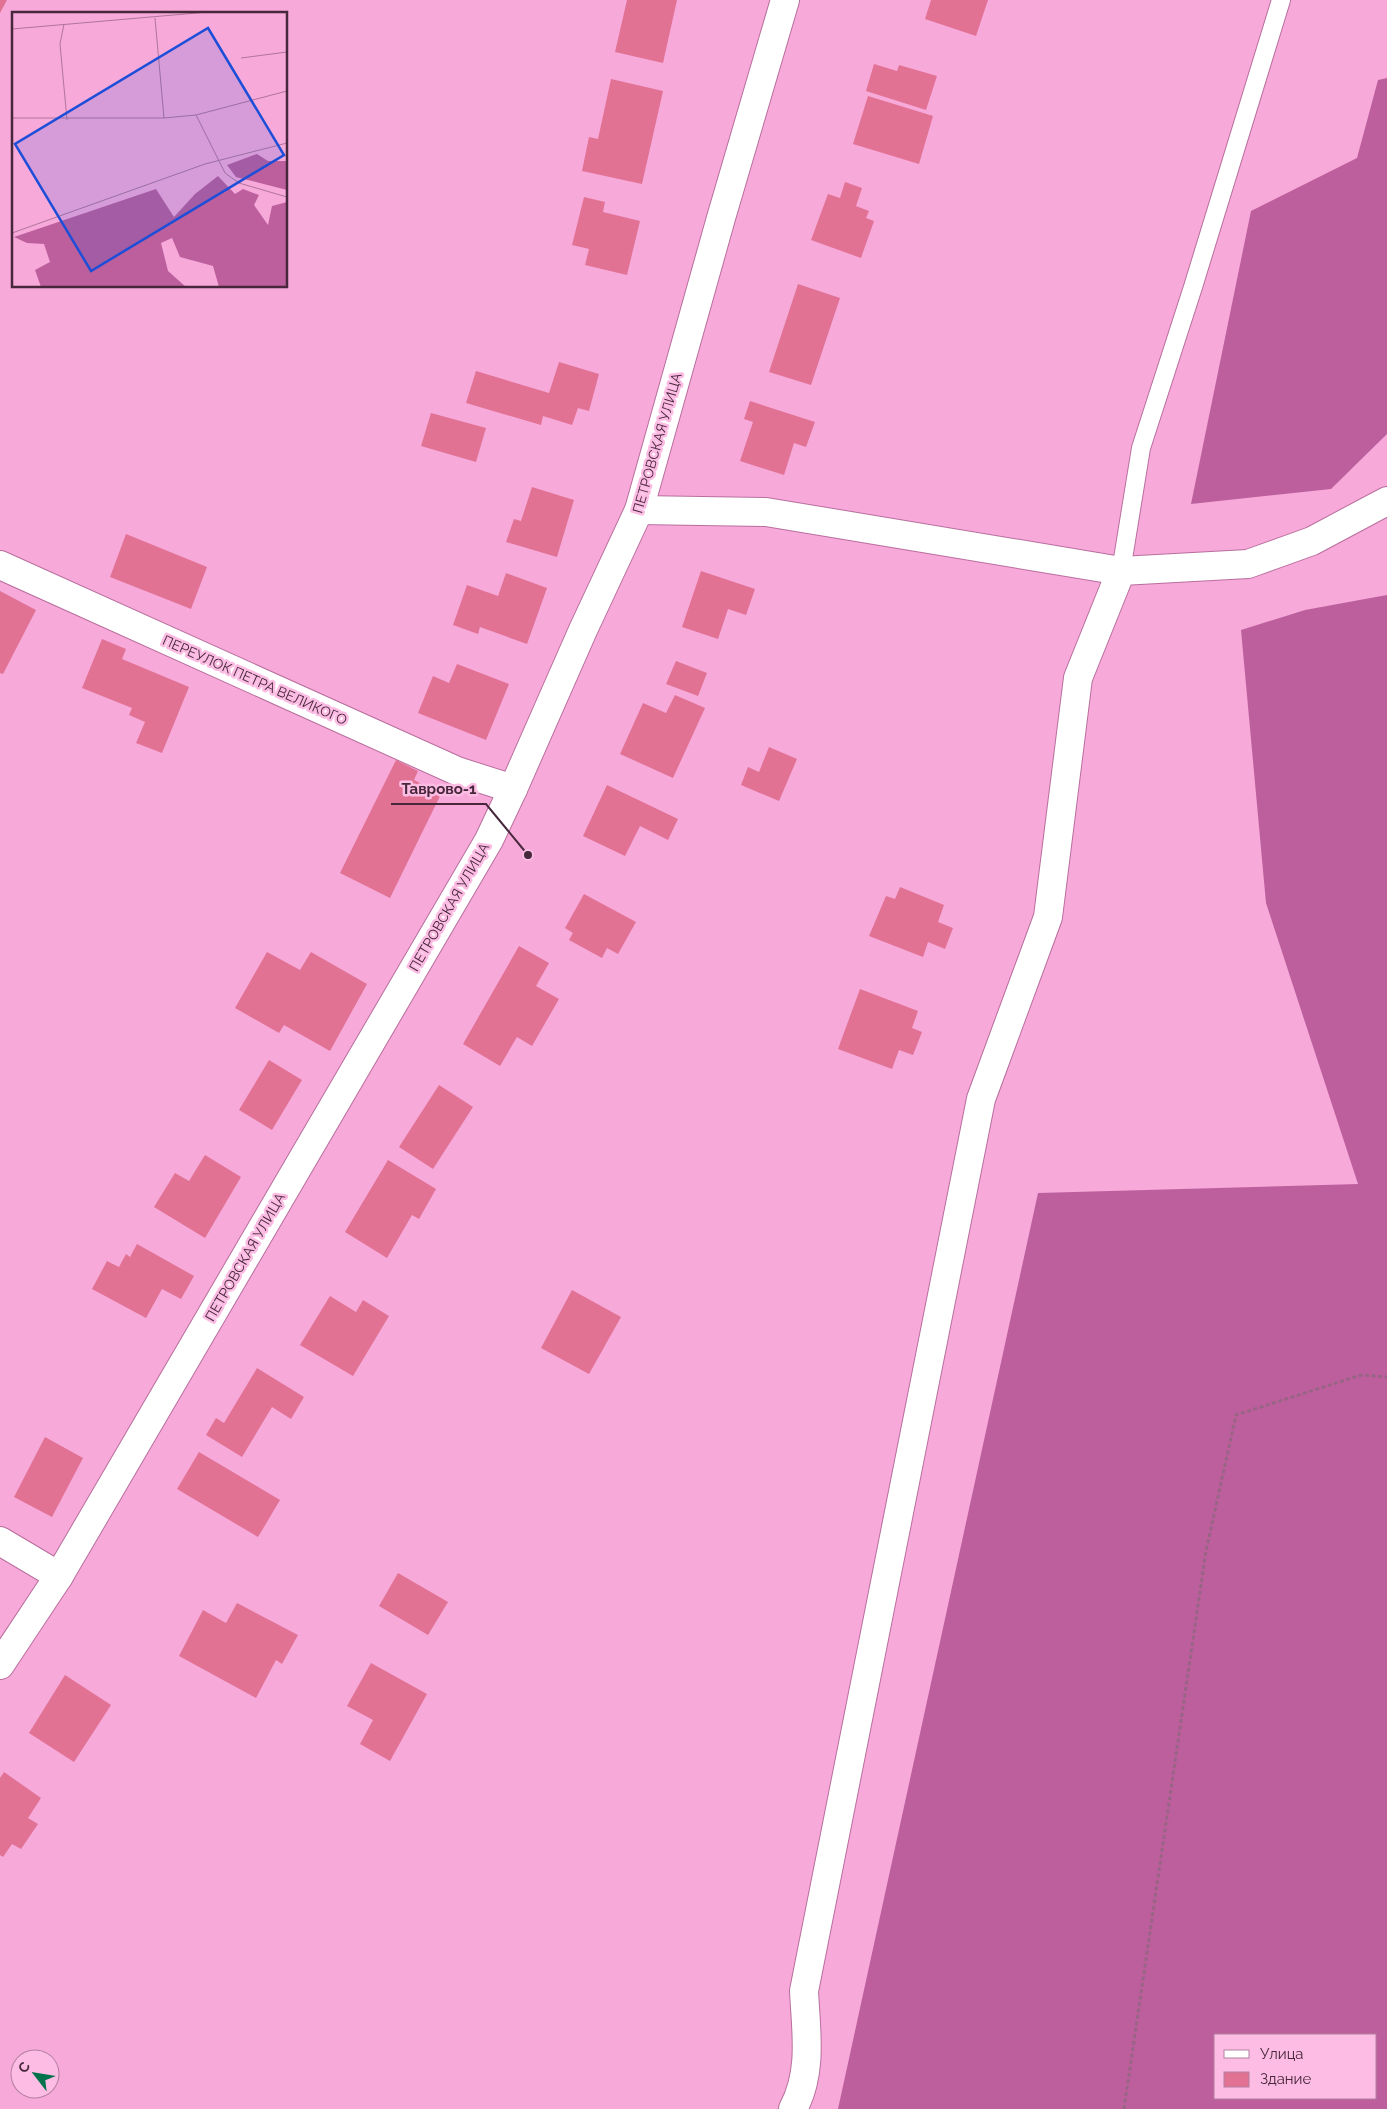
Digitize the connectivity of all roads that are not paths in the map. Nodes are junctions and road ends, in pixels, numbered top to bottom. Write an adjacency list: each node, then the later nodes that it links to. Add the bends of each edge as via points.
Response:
1 (785, 0): 4 (street, ПЕТРОВСКАЯ УЛИЦА)
2 (1281, 0): 6 (lane, via 1141,448)
3 (1387, 501): 6 (street, via 1312,541 1248,564)
4 (639, 510): 6 (street, via 766,512); 7 (street, ПЕТРОВСКАЯ УЛИЦА, via 582,630)
5 (0, 565): 7 (street, ПЕРЕУЛОК ПЕТРА ВЕЛИКОГО, via 457,771)
6 (1121, 570): 11 (street, via 1078,678 1048,917 981,1099 804,1991 808,2061)
7 (513, 789): 9 (street, ПЕТРОВСКАЯ УЛИЦА, via 489,840)
8 (0, 1541): 9 (street)
9 (59, 1576): 10 (street, ПЕТРОВСКАЯ УЛИЦА)
10 (0, 1665)
11 (793, 2109)

